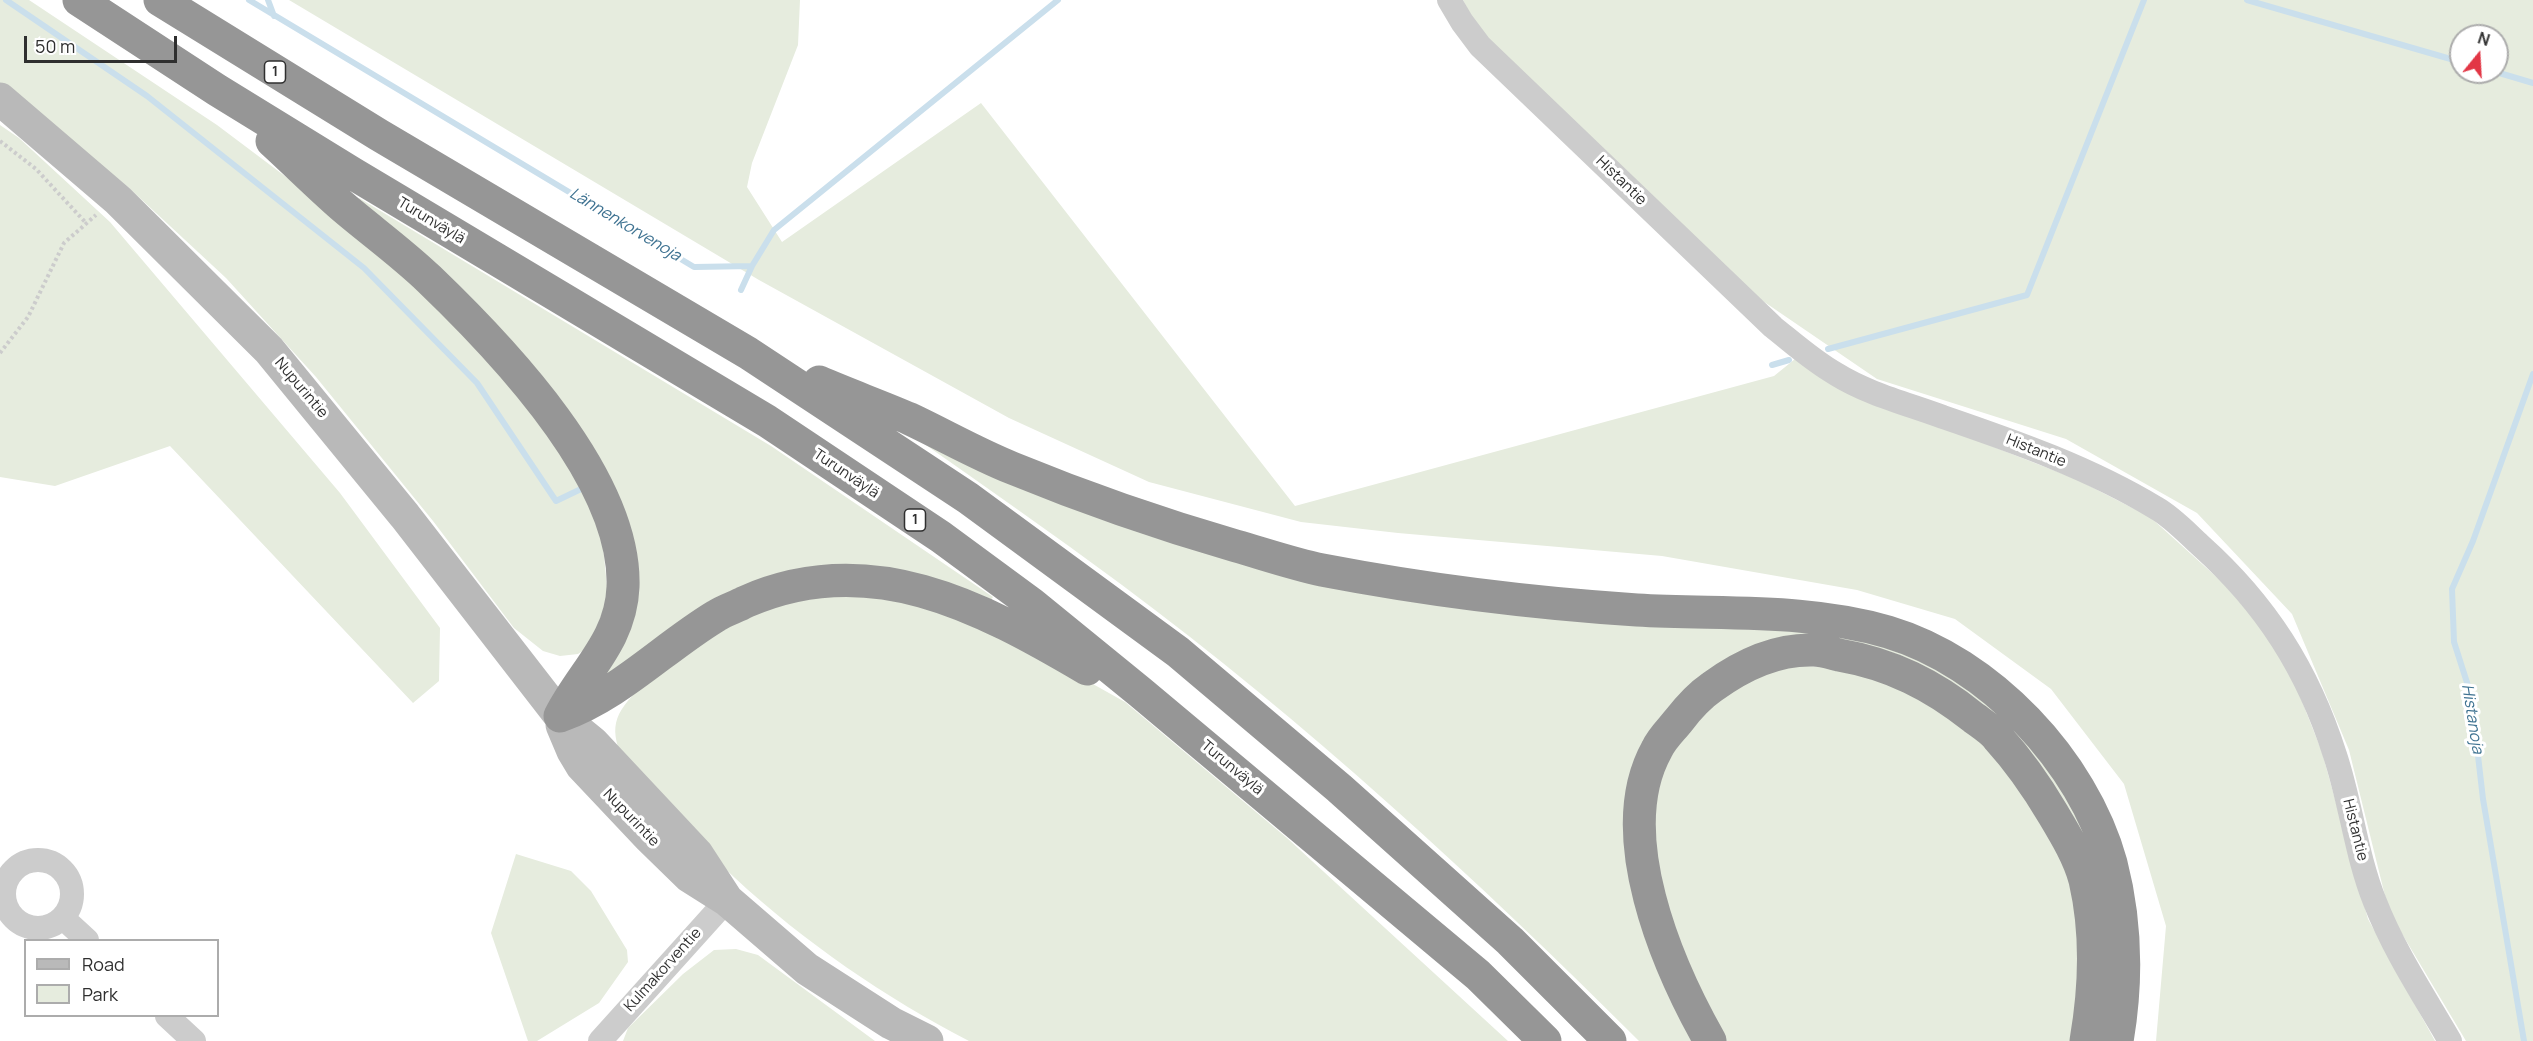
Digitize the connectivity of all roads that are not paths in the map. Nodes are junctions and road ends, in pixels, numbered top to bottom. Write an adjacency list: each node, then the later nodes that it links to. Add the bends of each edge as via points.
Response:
1 (79, 0): 4 (highway, Turunväylä / 1)
2 (160, 0): 6 (highway, 1, via 389,142)
3 (1449, 0): 23 (street, Histantie, via 1480,46 1773,327 1836,375 2097,476 2159,509 2232,574 2267,616 2299,666 2336,756 2374,901)
4 (217, 90): 7 (highway, Turunväylä / 1, via 767,421 940,537 1032,604); 8 (highway, via 340,205 436,286 501,353 542,402 593,481 615,531 623,588 616,622 603,652)
5 (0, 99): 8 (main road, Nupurintie, via 118,200 269,350 405,516)
6 (748, 353): 19 (highway, 1, via 968,498 1178,652 1340,788 1510,941); 22 (highway, via 906,417 1011,468 1174,528 1318,569 1488,597 1637,610 1818,617 1889,632 1943,655 1985,681 2030,724 2090,809 2110,862 2122,927 2123,1004)
7 (1140, 692): 8 (highway, via 1096,675 974,608 864,579 821,580 774,590 718,615 599,699); 18 (highway, Turunväylä / 1, via 1478,975)
8 (560, 716): 10 (main road, Nupurintie, via 582,766 610,798 689,876)
9 (7, 862): 11 (street, via 46,860 65,872 73,893 72,904); 12 (street, via 4,900)
10 (727, 900): 16 (street, Kulmakorventie); 17 (main road, Nupurintie, via 807,969 891,1023)
11 (63, 918): 12 (street, via 48,927); 13 (street)
12 (8, 929)
13 (86, 939)
14 (168, 1017): 15 (street)
15 (194, 1041)
16 (600, 1041)
17 (927, 1041)
18 (1545, 1041)
19 (1610, 1041)
20 (1710, 1041): 21 (highway, via 1666,950 1648,898 1640,847 1646,775 1657,748 1698,697 1730,674 1772,654 1814,650 1863,659 1906,673 1950,698 1997,736 2038,789 2066,835 2084,879 2093,939 2092,1008)
21 (2086, 1041)
22 (2117, 1041)
23 (2450, 1041)

